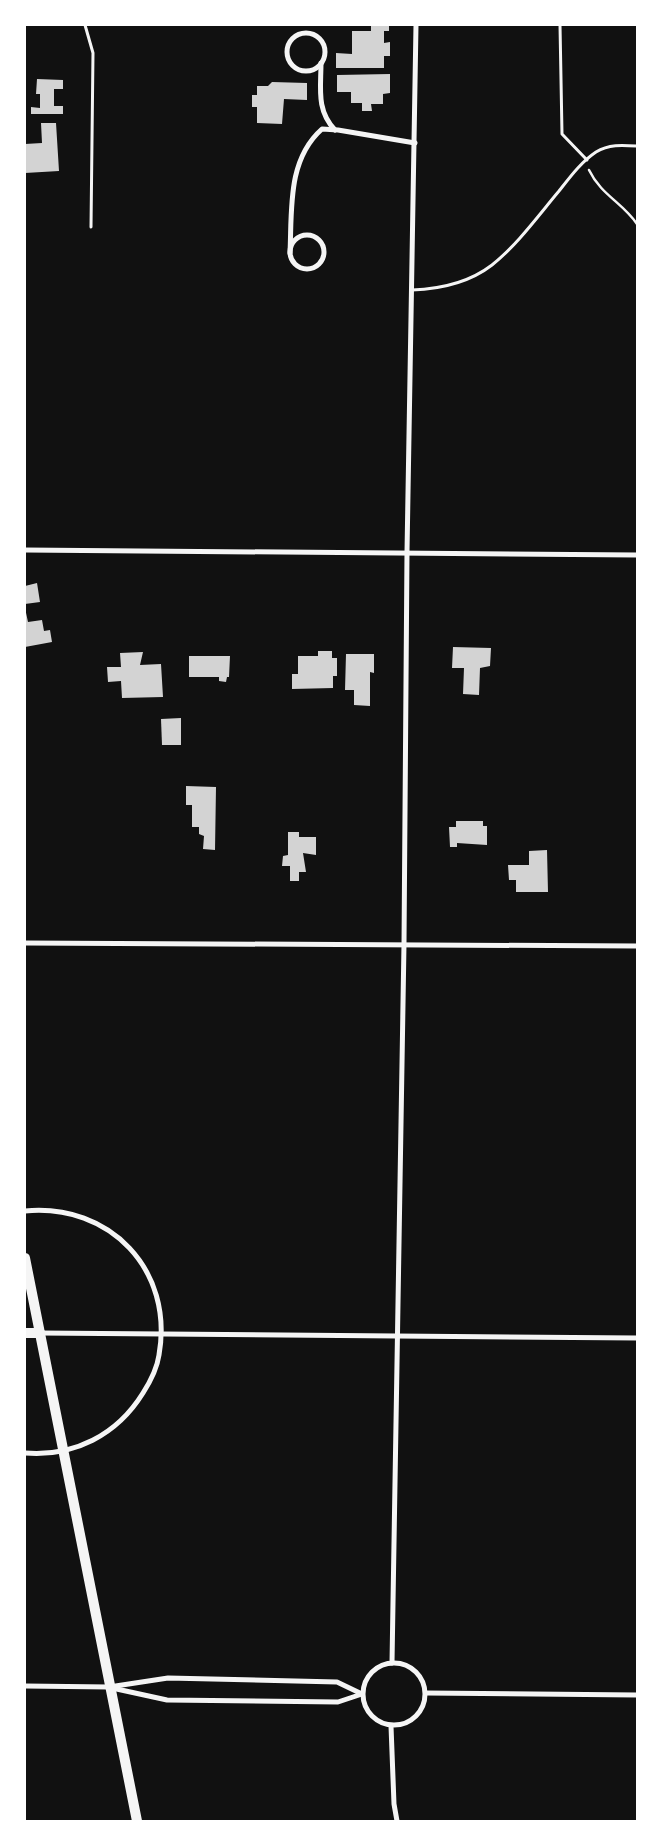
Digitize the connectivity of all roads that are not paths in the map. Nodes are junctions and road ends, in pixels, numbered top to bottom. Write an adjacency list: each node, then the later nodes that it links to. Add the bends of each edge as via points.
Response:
1 (85, 25): 9 (lane, via 94,53)
2 (416, 25): 6 (street)
3 (560, 25): 8 (lane, via 562,134)
4 (321, 62): 4 (street, via 317,67 306,70 294,66 287,56 289,43 298,34 316,36 323,45); 5 (street, via 322,109)
5 (334, 130): 6 (street); 10 (street, via 322,129 303,153 292,197)
6 (415, 143): 11 (street)
7 (637, 146): 8 (lane, via 616,144)
8 (587, 160): 11 (lane, via 491,265 448,286)
9 (91, 227)
10 (290, 253): 10 (street, via 293,243 307,235 317,238 324,252 320,263 311,269 294,264)
11 (412, 290): 13 (street)
12 (25, 550): 13 (street)
13 (408, 552): 14 (street); 16 (street)
14 (637, 554)
15 (25, 943): 16 (street)
16 (404, 944): 17 (street); 23 (street)
17 (637, 946)
18 (25, 1211): 22 (street, via 70,1212 96,1222 119,1238 137,1256 151,1281 159,1307)
19 (25, 1258): 21 (main road)
20 (25, 1333): 21 (main road)
21 (40, 1333): 22 (street); 25 (main road)
22 (161, 1334): 23 (street); 25 (street, via 159,1358 152,1378 133,1409 120,1423 85,1446)
23 (398, 1336): 24 (street); 27 (street)
24 (637, 1338)
25 (63, 1451): 26 (street); 29 (main road)
26 (25, 1453)
27 (392, 1663): 30 (street, via 402,1664 418,1674); 31 (street, via 374,1670 367,1678)
28 (25, 1686): 29 (street)
29 (109, 1687): 31 (street, via 167,1700 338,1702); 31 (street, via 168,1678 337,1682); 34 (main road)
30 (426, 1693): 32 (street); 33 (street, via 422,1708 412,1721)
31 (362, 1694): 33 (street, via 372,1717)
32 (637, 1695)
33 (391, 1726): 35 (street)
34 (137, 1821)
35 (397, 1821)

